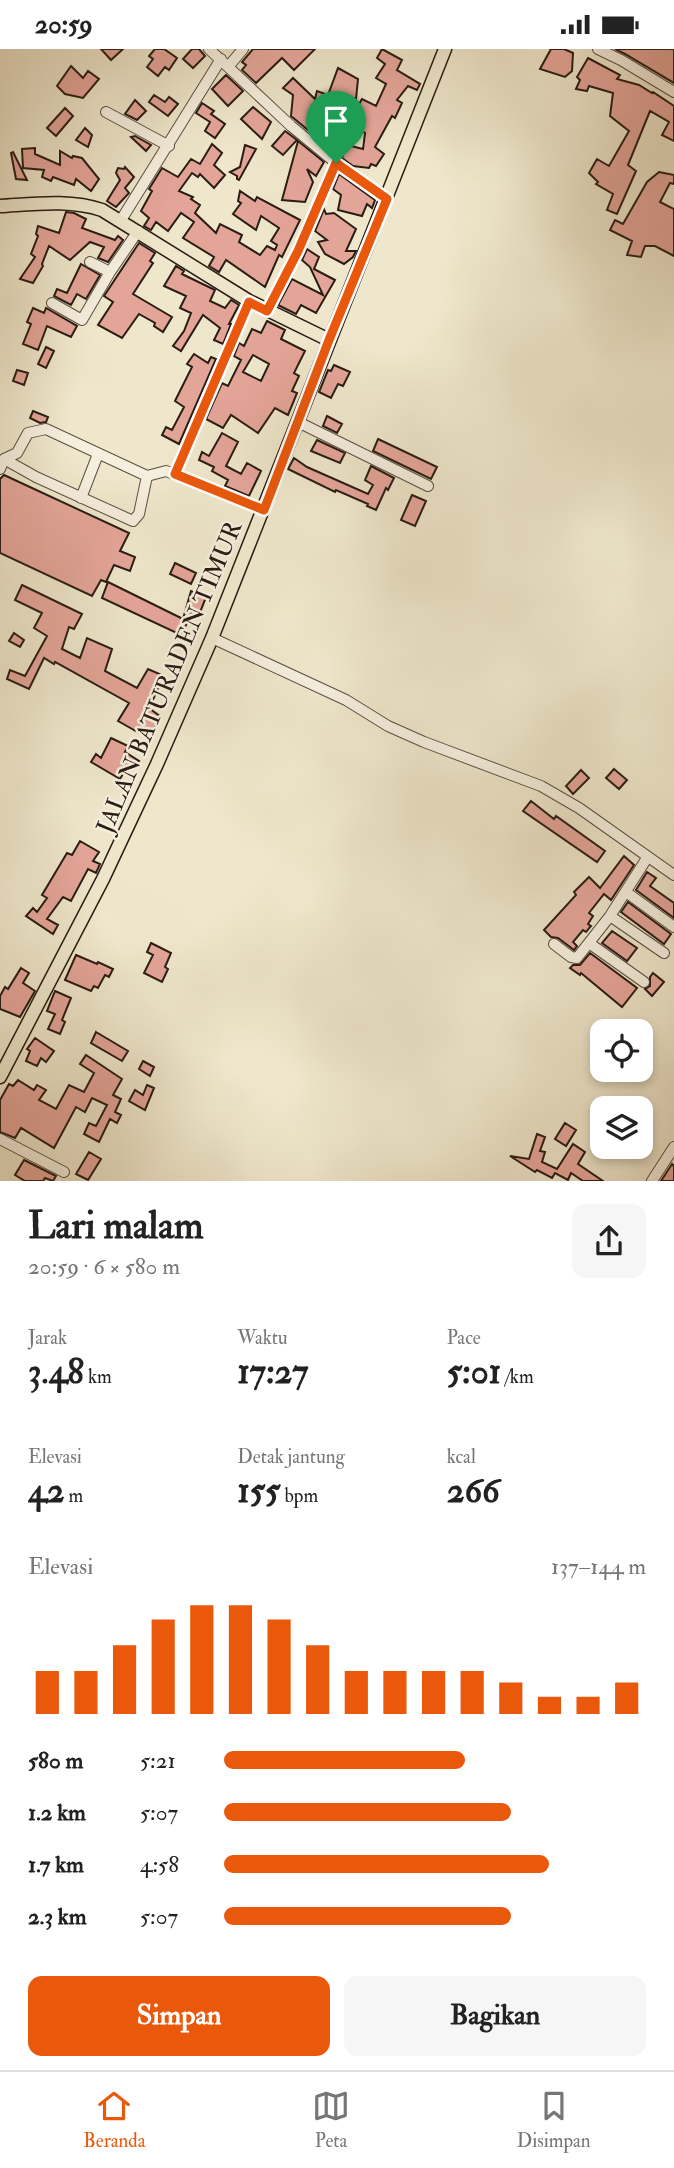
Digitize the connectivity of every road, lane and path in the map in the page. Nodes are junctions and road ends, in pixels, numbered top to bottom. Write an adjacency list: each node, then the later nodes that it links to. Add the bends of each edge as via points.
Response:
1 (209, 49): 5 (street)
2 (243, 49): 5 (street)
3 (445, 49): 10 (main road, JALAN BATURADEN TIMUR)
4 (598, 49): 6 (street)
5 (224, 63): 8 (street); 9 (street)
6 (674, 92)
7 (106, 112): 8 (street)
8 (169, 146): 12 (street)
9 (336, 163): 10 (street); 18 (street)
10 (387, 199): 19 (main road, JALAN BATURADEN TIMUR)
11 (0, 206): 12 (main road, via 88,205)
12 (121, 220): 13 (main road)
13 (138, 231): 15 (street); 16 (main road)
14 (90, 262): 15 (street)
15 (110, 272): 17 (street, via 82,320)
16 (249, 302): 18 (main road); 23 (street)
17 (52, 303)
18 (267, 311): 19 (main road)
19 (329, 340): 20 (main road, JALAN BATURADEN TIMUR)
20 (298, 422): 25 (street); 27 (main road, JALAN BATURADEN TIMUR)
21 (98, 454): 22 (street, via 39,429 28,433 18,453); 24 (street); 26 (street)
22 (2, 464): 26 (street)
23 (175, 474): 24 (street, via 166,471); 27 (street)
24 (147, 476): 26 (street, via 139,514 133,521)
25 (428, 486)
26 (81, 498)
27 (264, 510): 28 (main road, JALAN BATURADEN TIMUR)
28 (212, 638): 29 (street, via 346,700 424,743 541,786); 38 (main road, JALAN BATURADEN TIMUR, via 103,879)
29 (647, 858): 30 (street); 31 (street)
30 (674, 875)
31 (626, 892): 32 (street); 33 (street)
32 (610, 916): 34 (street); 36 (street)
33 (674, 927)
34 (589, 943): 35 (street, via 574,959); 37 (street)
35 (554, 944)
36 (664, 953)
37 (644, 982)
38 (0, 1077)
39 (0, 1139): 41 (street)
40 (674, 1147): 42 (street)
41 (64, 1172)
42 (652, 1181)

